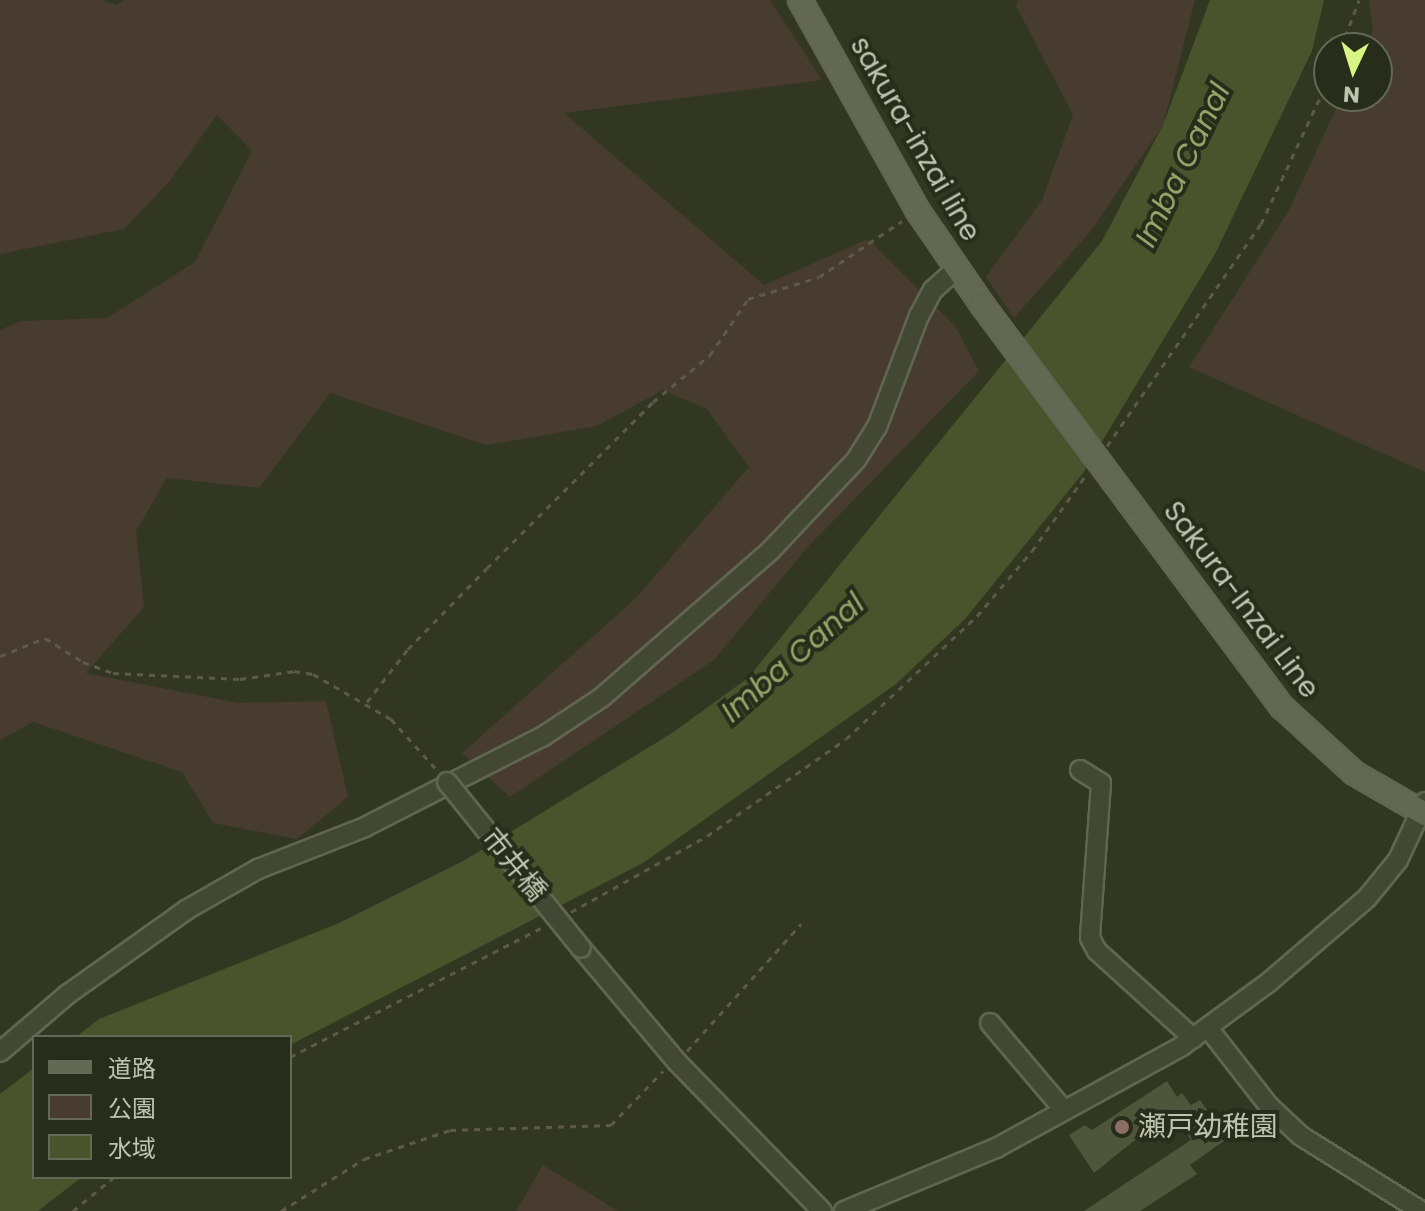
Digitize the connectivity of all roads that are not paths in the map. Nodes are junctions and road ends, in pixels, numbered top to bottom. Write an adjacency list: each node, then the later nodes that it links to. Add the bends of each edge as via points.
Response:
1 (800, 0): 2 (main road, sakura-inzai line)
2 (956, 269): 3 (main road, sakura-inzai line, bridge); 9 (street, via 933,290 919,316 877,427 856,460 770,551 601,698 542,737 365,827 258,869 186,910 68,994)
3 (1129, 502): 6 (main road, Sakura-Inzai Line, via 1282,707 1354,773)
4 (1080, 770): 8 (street, via 1101,783 1090,938 1097,951)
5 (447, 782): 11 (street, 市井橋, bridge, via 676,1061)
6 (1423, 809): 8 (street, via 1398,860 1367,898)
7 (990, 1023): 10 (street)
8 (1200, 1033): 10 (street); 13 (street, via 1301,1136)
9 (0, 1052)
10 (1063, 1109): 12 (street, via 983,1154)
11 (822, 1211)
12 (844, 1211)
13 (1421, 1211)

